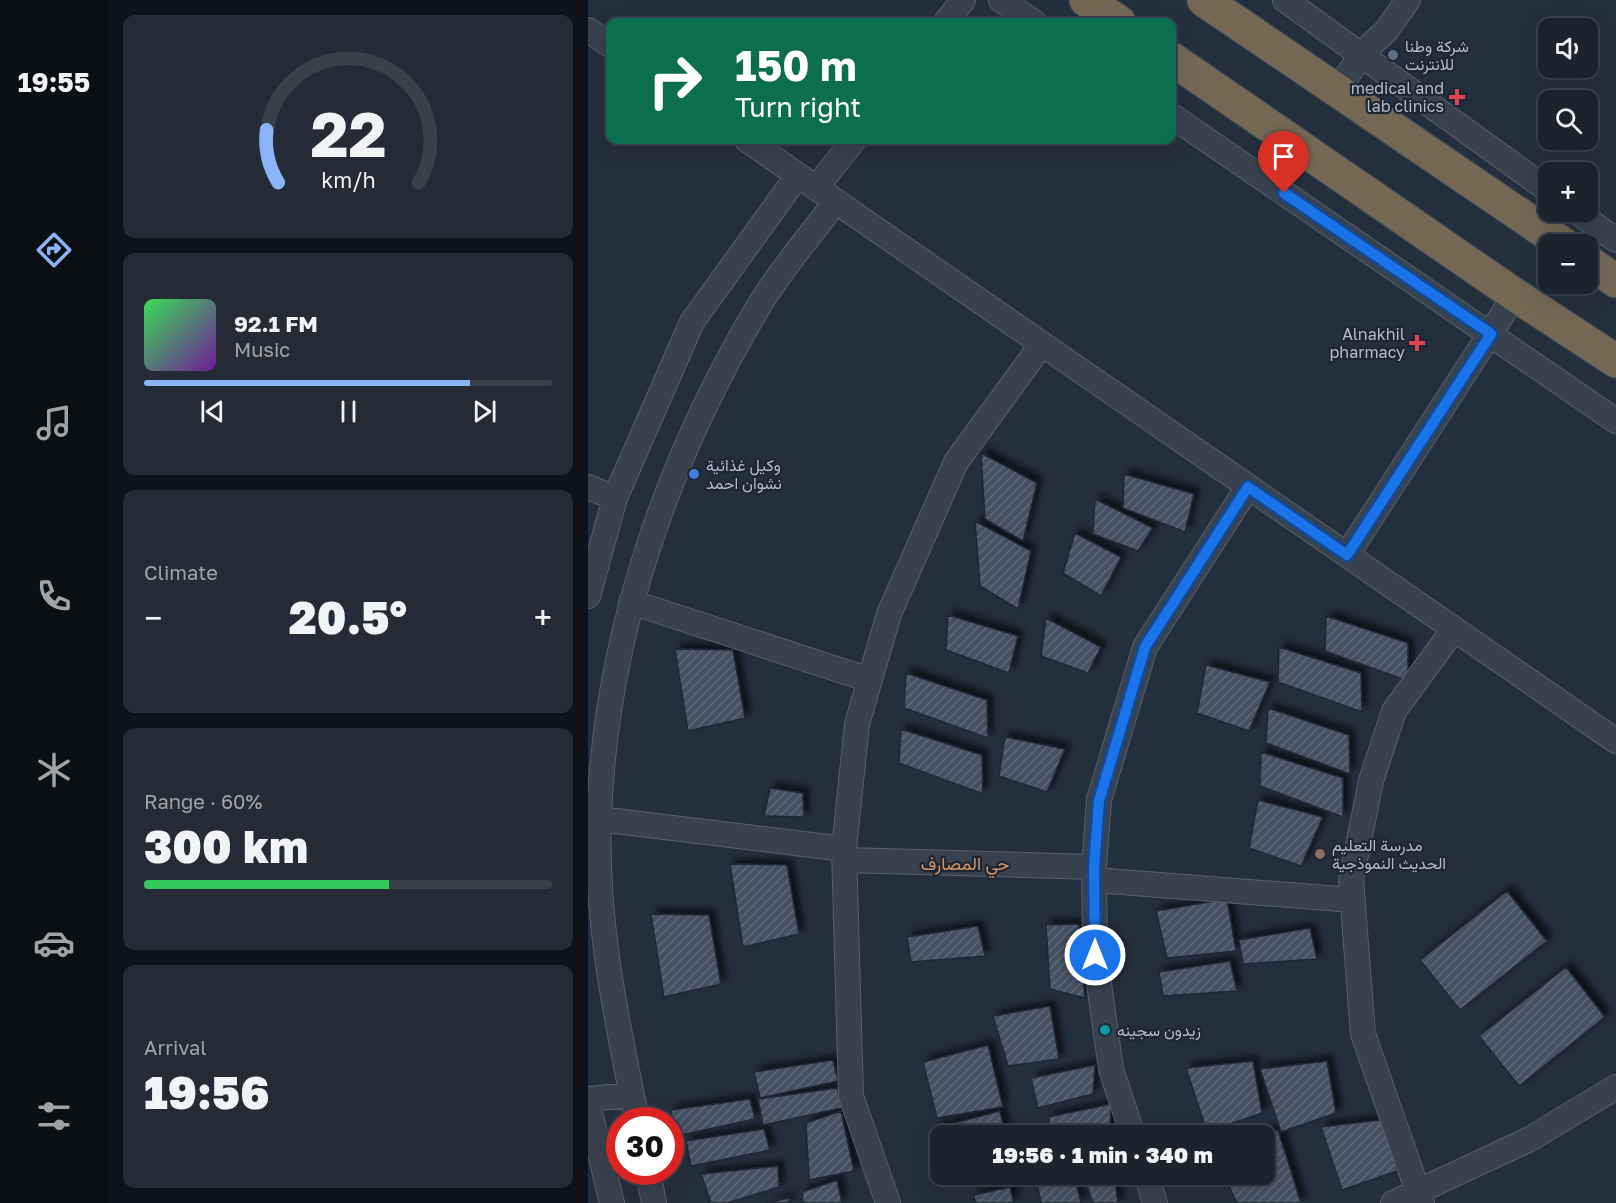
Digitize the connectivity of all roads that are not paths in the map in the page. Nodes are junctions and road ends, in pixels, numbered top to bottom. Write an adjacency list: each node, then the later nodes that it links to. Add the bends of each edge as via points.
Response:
1 (963, 0): 7 (street)
2 (1001, 0): 8 (street)
3 (1086, 0): 9 (highway)
4 (1204, 0): 14 (highway)
5 (1285, 0): 12 (street)
6 (1408, 0): 12 (street, via 1386,32)
7 (949, 18)
8 (1028, 18)
9 (1113, 18)
10 (588, 31): 11 (street)
11 (606, 42)
12 (1362, 53): 14 (street); 18 (street)
13 (1176, 62): 25 (highway)
14 (1338, 90): 21 (highway)
15 (1176, 119): 26 (street)
16 (753, 144): 19 (street)
17 (851, 144): 19 (street)
18 (1538, 183)
19 (817, 188): 27 (street); 32 (street, via 693,322); 35 (street, via 762,302 707,398 653,532)
20 (1591, 222): 22 (street)
21 (1548, 234)
22 (1616, 240)
23 (1598, 269): 24 (highway)
24 (1616, 281)
25 (1515, 295): 26 (street); 28 (highway)
26 (1491, 334): 29 (street); 33 (street)
27 (1042, 344): 31 (street); 37 (street, via 956,462 889,614)
28 (1616, 361)
29 (1616, 421)
30 (588, 487): 32 (street)
31 (1248, 487): 33 (street); 41 (street, via 1145,647 1099,801)
32 (615, 498): 34 (street)
33 (1347, 555): 36 (street)
34 (588, 596)
35 (631, 602): 37 (street); 39 (street, via 610,701)
36 (1454, 628): 38 (street); 42 (street, via 1394,711 1371,781 1351,880)
37 (870, 680): 40 (street, via 857,724)
38 (1616, 741)
39 (598, 819): 40 (street); 44 (street, via 611,990)
40 (844, 855): 41 (street); 54 (street, via 851,1096)
41 (1094, 874): 42 (street); 48 (street, via 1095,955 1111,1069)
42 (1353, 900): 51 (street, via 1363,1034)
43 (1616, 1087): 51 (street)
44 (632, 1095): 45 (street); 47 (street)
45 (588, 1099)
46 (588, 1104): 52 (street)
47 (634, 1107)
48 (1129, 1125)
49 (651, 1185): 53 (street)
50 (1149, 1185): 55 (street)
51 (1420, 1198): 56 (street)
52 (612, 1203)
53 (654, 1203)
54 (888, 1203)
55 (1155, 1203)
56 (1393, 1203)

